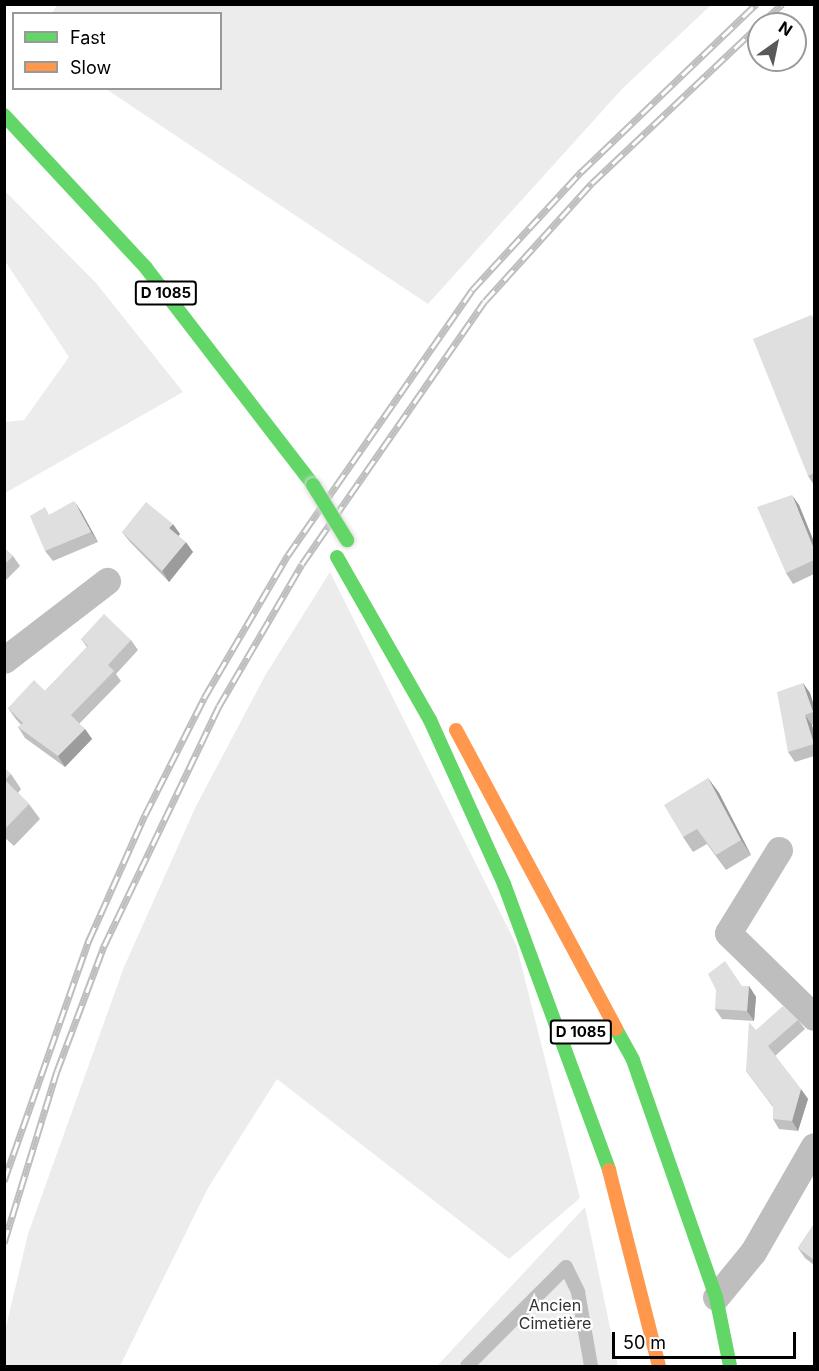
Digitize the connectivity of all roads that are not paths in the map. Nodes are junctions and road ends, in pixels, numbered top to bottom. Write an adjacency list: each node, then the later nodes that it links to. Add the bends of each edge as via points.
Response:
1 (4, 115): 5 (main road, D 1085, bridge, via 146,268 313,485)
2 (180, 339): 3 (main road)
3 (235, 410)
4 (326, 539): 12 (main road, D 1085, via 430,720 504,884)
5 (358, 559)
6 (107, 581): 7 (street)
7 (4, 660)
8 (778, 850): 10 (street, via 728,933)
9 (533, 909): 13 (main road, via 446,712 633,1060)
10 (814, 1017)
11 (814, 1146): 13 (street, via 753,1252)
12 (610, 1172): 16 (main road); 17 (main road, D 1085)
13 (716, 1297): 18 (main road)
14 (470, 1365): 15 (lane, via 566,1267 578,1292)
15 (591, 1366)
16 (647, 1366)
17 (659, 1366)
18 (730, 1366)

